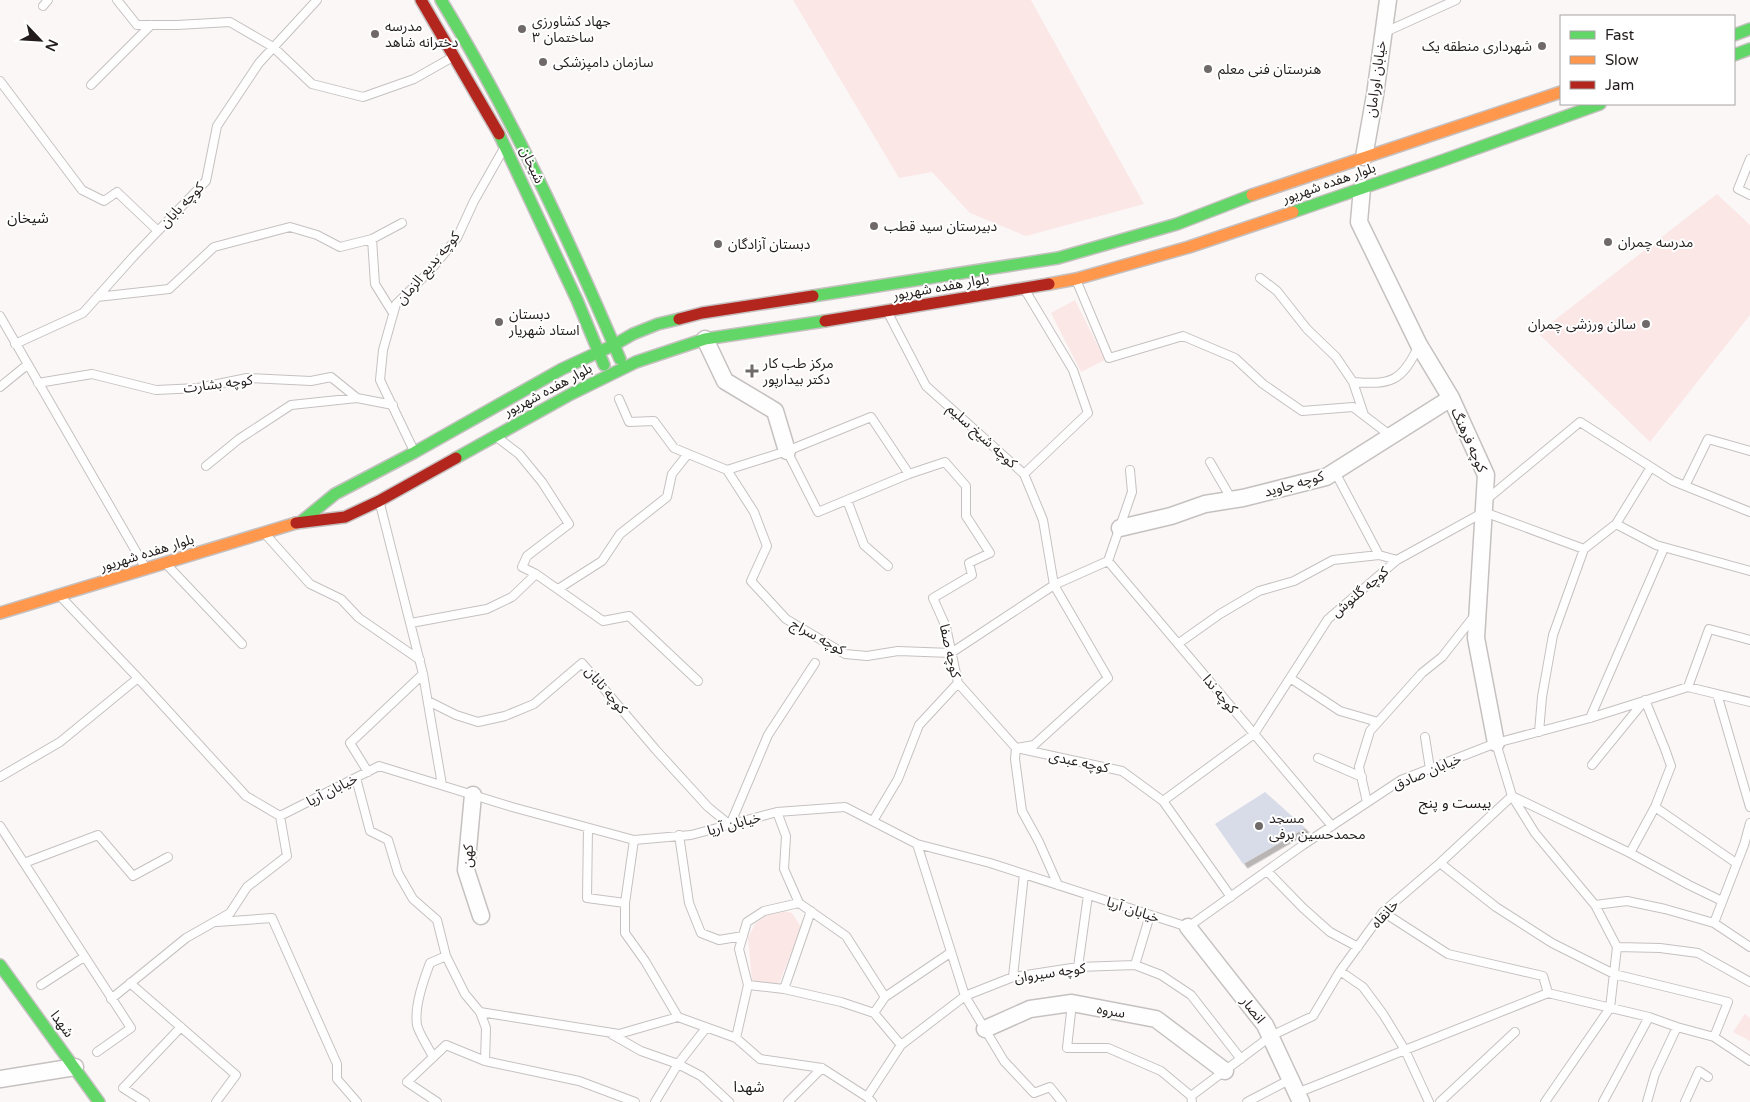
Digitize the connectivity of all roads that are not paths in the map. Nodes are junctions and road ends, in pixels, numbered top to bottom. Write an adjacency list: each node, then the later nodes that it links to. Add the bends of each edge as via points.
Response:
1 (117, 0): 7 (lane, via 137,25)
2 (316, 0): 11 (lane, کوچه بابان)
3 (421, 0): 15 (street, شیخان)
4 (441, 0): 12 (street, شیخان)
5 (1388, 0): 9 (street, خیابان اورامان)
6 (1456, 0): 9 (lane)
7 (152, 25): 11 (lane, via 230,22); 17 (lane)
8 (1750, 30): 10 (street)
9 (1383, 33): 21 (street, خیابان اورامان)
10 (1735, 35)
11 (273, 47): 15 (lane, via 312,84 363,97 414,79); 26 (lane, کوچه بابان, via 217,126 206,181)
12 (469, 48): 15 (street); 37 (street, شیخان, via 518,134)
13 (1750, 49): 14 (street)
14 (1735, 55)
15 (455, 56): 20 (street, شیخان)
16 (0, 81): 26 (lane, via 82,190 104,201 118,192)
17 (91, 85)
18 (1560, 92): 21 (street, بلوار هفده شهریور)
19 (1597, 105): 23 (street, بلوار هفده شهریور)
20 (505, 144): 33 (lane, کوچه بدیع الزمان, via 457,238 429,272 396,304); 39 (street, شیخان)
21 (1364, 158): 23 (street); 37 (street, بلوار هفده شهریور, via 1262,191 1176,224 1058,258 702,314 658,324)
22 (1750, 160): 24 (lane, via 1738,189)
23 (1362, 188): 29 (street, بلوار هفده شهریور, via 1189,247); 38 (street, کوچه فرهنگ, via 1359,222)
24 (1750, 195)
25 (402, 223): 27 (lane)
26 (158, 230): 31 (lane, کوچه بابان)
27 (372, 239): 31 (lane, via 340,246 317,234 290,227 214,248 170,289); 33 (lane, via 375,284)
28 (1260, 278): 43 (lane, via 1277,291 1336,357)
29 (1076, 279): 30 (street, بلوار هفده شهریور); 50 (lane, via 1109,358 1183,336 1235,358 1263,384 1302,411 1353,407)
30 (1023, 288): 32 (street, بلوار هفده شهریور); 64 (lane, via 1074,370 1088,414)
31 (97, 297): 36 (lane, کوچه بابان, via 83,312)
32 (887, 311): 35 (street, بلوار هفده شهریور); 64 (lane, کوچه شیخ سلیم, via 926,386)
33 (393, 313): 49 (lane, کوچه بدیع الزمان, via 383,350 380,380)
34 (0, 316): 36 (lane)
35 (705, 339): 41 (street, بلوار هفده شهریور); 53 (street, via 725,381 775,411)
36 (15, 344): 40 (lane)
37 (614, 345): 39 (street, بلوار هفده شهریور); 41 (street, شیخان)
38 (1419, 345): 43 (lane, via 1410,365 1397,377 1378,384); 47 (street, کوچه فرهنگ)
39 (599, 351): 42 (street, شیخان); 55 (street, بلوار هفده شهریور)
40 (28, 365): 44 (lane); 45 (lane)
41 (624, 368): 42 (street, بلوار هفده شهریور)
42 (608, 375): 51 (street, بلوار هفده شهریور)
43 (1353, 382): 50 (lane)
44 (38, 383): 46 (lane, کوچه بشارت, via 92,374 156,390 198,388 248,378 311,381 331,377); 82 (lane)
45 (0, 387)
46 (357, 398): 49 (lane, کوچه بشارت); 58 (lane, via 291,405 239,439)
47 (1451, 398): 52 (street, کوچه جاوید); 69 (street, کوچه فرهنگ, via 1486,475)
48 (619, 400): 56 (lane, via 629,422 654,421 674,448)
49 (392, 406): 55 (lane, کوچه بدیع الزمان)
50 (1364, 415): 52 (lane)
51 (495, 436): 68 (street, بلوار هفده شهریور); 84 (lane, via 519,454 569,524 527,556 522,567)
52 (1391, 436): 62 (street, کوچه جاوید)
53 (787, 451): 60 (lane); 63 (lane, via 871,417); 66 (lane, via 818,512)
54 (1750, 451): 65 (lane, via 1708,439)
55 (415, 452): 71 (street, بلوار هفده شهریور, via 335,494)
56 (688, 455): 60 (lane); 86 (lane, via 672,474 667,497 620,534 602,561)
57 (1210, 462): 67 (lane)
58 (206, 466)
59 (1651, 467): 65 (lane); 69 (lane, کوچه گلنوش, via 1580,422); 72 (lane)
60 (727, 470): 94 (lane, کوچه سراج, via 754,512 767,546 752,581 786,619 846,654 867,656 898,651)
61 (1130, 470): 73 (lane, via 1132,492)
62 (1335, 472): 67 (street, کوچه جاوید); 77 (lane)
63 (909, 474): 66 (lane); 94 (lane, کوچه صفا, via 945,462 966,486 966,516 990,553 969,563 972,575 933,598 946,626)
64 (1024, 474): 85 (lane, کوچه شیخ سلیم, via 1043,520)
65 (1685, 486): 70 (lane)
66 (847, 500): 81 (lane, via 864,545)
67 (1232, 500): 73 (street, کوچه جاوید, via 1205,504)
68 (379, 501): 71 (street, بلوار هفده شهریور, via 345,517); 90 (lane)
69 (1484, 506): 76 (lane); 78 (lane, کوچه گلنوش); 89 (street, کوچه فرهنگ)
70 (1750, 512)
71 (302, 521): 74 (street, بلوار هفده شهریور)
72 (1616, 524): 75 (lane); 76 (lane)
73 (1120, 528): 79 (lane)
74 (264, 533): 80 (street, بلوار هفده شهریور); 95 (lane, via 310,584 341,599 359,618)
75 (1664, 548): 83 (lane); 107 (lane)
76 (1584, 549): 109 (lane, via 1553,635 1542,697)
77 (1379, 554): 78 (lane); 93 (lane, via 1333,560 1294,581 1259,591)
78 (1397, 560): 99 (lane, کوچه گلنوش, via 1328,618)
79 (1108, 561): 85 (lane); 93 (lane, کوچه ندا)
80 (165, 563): 82 (street, بلوار هفده شهریور); 92 (lane)
81 (888, 566)
82 (146, 568): 87 (street, بلوار هفده شهریور)
83 (1750, 571)
84 (536, 574): 86 (lane); 90 (lane, via 512,597 487,609)
85 (1054, 584): 94 (lane); 113 (lane, کوچه شیخ سلیم, via 1108,678 1034,746)
86 (558, 589): 100 (lane, via 603,621 629,616)
87 (59, 595): 88 (street, بلوار هفده شهریور); 98 (lane)
88 (0, 613)
89 (1477, 613): 108 (lane, via 1442,657 1422,673); 112 (street, کوچه فرهنگ, via 1476,638)
90 (411, 623): 95 (lane)
91 (1750, 640): 102 (lane, via 1709,629)
92 (242, 644)
93 (1179, 644): 110 (lane, کوچه ندا)
94 (951, 653): 101 (lane, کوچه صفا)
95 (420, 660): 97 (lane)
96 (815, 663): 132 (lane, via 768,735)
97 (424, 674): 105 (lane); 117 (lane, via 350,744)
98 (138, 678): 118 (lane, via 60,742); 129 (lane, via 246,796)
99 (1290, 678): 108 (lane, via 1340,711); 110 (lane, کوچه گلنوش)
100 (698, 681)
101 (958, 683): 113 (lane); 130 (lane, کوچه صفا, via 919,725 898,779)
102 (1688, 687): 103 (lane); 104 (lane, خیابان صادق)
103 (1717, 694): 106 (lane); 127 (lane)
104 (1645, 700): 107 (lane, خیابان صادق); 115 (lane); 126 (lane, via 1670,766)
105 (428, 701): 121 (lane); 132 (lane, کوچه تابان, via 478,722 505,716 534,704 582,663 701,800)
106 (1750, 702)
107 (1590, 718): 109 (lane, خیابان صادق)
108 (1378, 722): 119 (lane, via 1370,731 1359,768)
109 (1540, 732): 112 (lane, خیابان صادق)
110 (1254, 734): 124 (lane); 134 (lane, کوچه ندا)
111 (1425, 737): 116 (lane)
112 (1496, 743): 116 (lane, خیابان صادق); 123 (lane)
113 (1016, 748): 124 (lane, کوچه عبدی, via 1122,771); 147 (lane, via 1022,810)
114 (1318, 758): 119 (lane)
115 (1592, 765)
116 (1430, 769): 125 (lane, خیابان صادق, via 1401,780)
117 (368, 772): 120 (lane, خیابان آریا); 121 (lane, خیابان آریا, via 379,766)
118 (0, 777)
119 (1362, 777): 125 (lane)
120 (356, 778): 129 (lane, خیابان آریا); 166 (lane, via 370,831 388,840 398,873 413,899 437,920)
121 (442, 785): 122 (lane, خیابان آریا)
122 (473, 795): 135 (lane, خیابان آریا); 157 (street, کهن, via 466,870)
123 (1512, 796): 140 (lane); 144 (lane, خانقاه); 153 (lane, via 1535,833)
124 (1163, 801): 149 (lane, کوچه عبدی)
125 (1368, 802): 134 (lane, خیابان صادق)
126 (1655, 807): 140 (lane); 143 (lane)
127 (1750, 807)
128 (778, 812): 130 (lane, خیابان آریا, via 845,807); 132 (lane, خیابان آریا); 152 (lane, via 786,836 784,869)
129 (280, 816): 158 (lane, via 287,856 247,887 230,913)
130 (873, 821): 138 (lane, خیابان آریا)
131 (1750, 823): 139 (lane)
132 (730, 825): 136 (lane, خیابان آریا)
133 (0, 826): 142 (lane)
134 (1332, 826): 145 (lane, خیابان صادق)
135 (588, 828): 137 (lane, خیابان آریا); 151 (lane, via 587,898)
136 (679, 835): 137 (lane, خیابان آریا); 161 (lane, via 689,903 702,933 719,940)
137 (634, 840): 151 (lane)
138 (916, 844): 146 (lane, خیابان آریا); 165 (lane)
139 (1747, 846): 143 (lane)
140 (1630, 853): 150 (lane)
141 (168, 857): 142 (lane, via 133,876 98,835)
142 (24, 863): 167 (lane)
143 (1736, 863): 150 (lane)
144 (1440, 864): 155 (lane, خانقاه); 172 (lane, via 1496,907 1552,943)
145 (1267, 872): 149 (lane, خیابان صادق); 162 (lane, via 1330,932)
146 (1024, 874): 147 (lane, خیابان آریا); 173 (lane)
147 (1058, 885): 148 (lane, خیابان آریا)
148 (1088, 895): 156 (lane, خیابان آریا); 170 (lane)
149 (1231, 897): 160 (lane, خیابان صادق)
150 (1722, 901): 159 (lane)
151 (625, 903): 187 (lane, via 625,933)
152 (799, 903): 154 (lane); 161 (lane, via 764,911 747,922)
153 (1595, 905): 159 (lane, via 1626,901 1665,908); 163 (lane)
154 (810, 912): 178 (lane); 181 (lane, via 846,936)
155 (1383, 912): 162 (lane, خانقاه); 179 (lane, via 1448,954 1543,976)
156 (1150, 915): 160 (lane, خیابان آریا); 169 (lane)
157 (481, 916)
158 (214, 922): 175 (lane, via 186,938); 218 (lane, via 272,918 337,1064 337,1079)
159 (1714, 923): 164 (lane)
160 (1188, 927): 195 (street, انصار)
161 (743, 936): 177 (lane, via 739,949)
162 (1358, 947): 171 (lane, خانقاه)
163 (1617, 947): 172 (lane); 174 (lane, via 1698,953)
164 (1750, 947)
165 (950, 953): 180 (lane); 181 (lane)
166 (446, 956): 185 (lane, via 465,994); 201 (lane, via 430,963 418,1004 417,1025)
167 (84, 957): 176 (lane); 182 (lane)
168 (0, 965): 206 (street, شهدا)
169 (1135, 965): 170 (lane, کوچه سیروان); 202 (lane, کوچه سیروان, via 1161,975 1192,995)
170 (1078, 967): 173 (lane, کوچه سیروان)
171 (1340, 970): 195 (lane, خانقاه, via 1313,1016); 199 (lane, via 1363,987)
172 (1614, 974): 184 (lane); 196 (lane, via 1728,1002)
173 (1013, 977): 180 (lane, کوچه سیروان)
174 (1750, 982)
175 (130, 983): 182 (lane); 189 (lane)
176 (41, 985)
177 (748, 985): 178 (lane); 197 (lane)
178 (784, 989): 186 (lane)
179 (1548, 994): 184 (lane); 199 (lane)
180 (965, 996): 192 (lane); 198 (lane, کوچه سیروان)
181 (884, 997): 186 (lane)
182 (111, 998): 200 (lane, via 131,1028)
183 (1072, 1003): 192 (street, سروه, via 1030,1008); 208 (street, سروه, via 1156,1019); 214 (lane, via 1067,1048 1108,1048 1162,1071)
184 (1610, 1008): 188 (lane); 229 (lane)
185 (480, 1012): 193 (lane); 203 (lane, via 486,1028)
186 (874, 1013): 198 (lane)
187 (678, 1017): 191 (lane); 193 (lane, via 619,1034)
188 (1649, 1017): 190 (lane); 230 (lane)
189 (181, 1027): 216 (lane, via 124,1088); 217 (lane, via 236,1075)
190 (1677, 1027): 196 (lane); 231 (lane, via 1655,1074)
191 (706, 1028): 197 (lane); 205 (lane)
192 (985, 1028): 225 (lane, via 1004,1061 1034,1093 1050,1086)
193 (608, 1032): 205 (lane, via 641,1051)
194 (1516, 1032): 228 (lane)
195 (1271, 1036): 202 (lane, خانقاه); 211 (street, انصار)
196 (1714, 1037): 204 (lane)
197 (736, 1038): 207 (lane, via 760,1059)
198 (902, 1045): 213 (lane, کوچه سیروان)
199 (1405, 1050): 211 (lane); 227 (lane)
200 (96, 1052)
201 (433, 1057): 203 (lane, via 446,1045); 219 (lane, via 407,1082)
202 (1241, 1059): 208 (lane, خانقاه)
203 (485, 1061): 212 (lane, via 578,1081)
204 (1750, 1061)
205 (678, 1064): 222 (lane); 223 (lane, via 700,1076)
206 (75, 1067): 210 (street); 215 (street, شهدا)
207 (822, 1068): 213 (lane); 224 (lane)
208 (1225, 1070): 214 (lane, خانقاه)
209 (1708, 1077): 232 (lane, via 1699,1071)
210 (0, 1078)
211 (1296, 1091): 226 (lane)
212 (610, 1092): 220 (lane); 221 (lane)
213 (870, 1099)
214 (1192, 1099)
215 (99, 1102)
216 (145, 1102)
217 (216, 1102)
218 (357, 1102)
219 (437, 1102)
220 (609, 1102)
221 (635, 1102)
222 (655, 1102)
223 (730, 1102)
224 (788, 1102)
225 (1062, 1102)
226 (1247, 1102)
227 (1429, 1102)
228 (1440, 1102)
229 (1545, 1102)
230 (1603, 1102)
231 (1647, 1102)
232 (1685, 1102)

